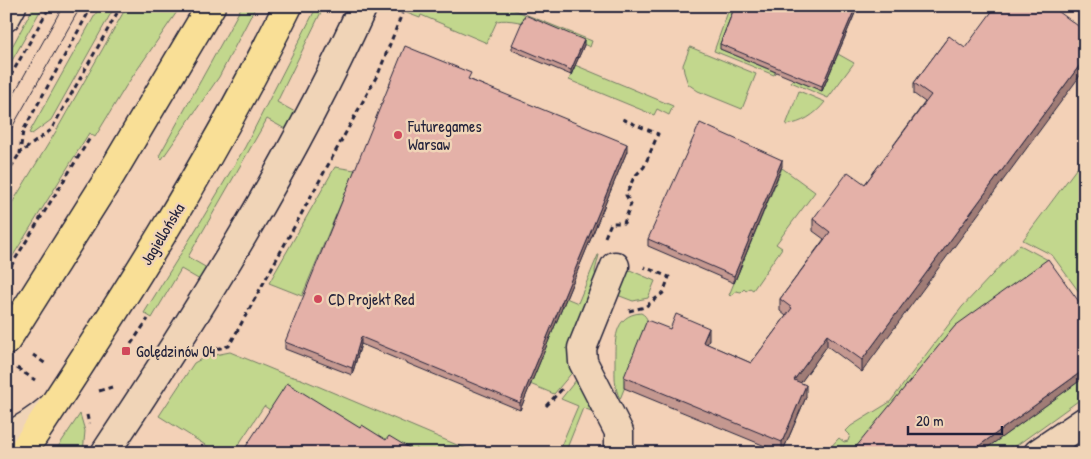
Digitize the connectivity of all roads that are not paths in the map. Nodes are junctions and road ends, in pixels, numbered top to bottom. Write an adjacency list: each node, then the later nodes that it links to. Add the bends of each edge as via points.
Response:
1 (12, 6): 5 (street)
2 (211, 6): 7 (main road, via 107,181)
3 (288, 6): 8 (main road, Jagiellońska, via 252,78 175,213)
4 (363, 6): 12 (street, via 293,145 245,230 191,321)
5 (6, 17)
6 (615, 266): 13 (street, via 582,348 583,362 619,432)
7 (6, 340)
8 (53, 406): 10 (street); 11 (main road, Jagiellońska)
9 (1085, 421): 14 (street)
10 (6, 437)
11 (22, 453)
12 (105, 453)
13 (619, 453)
14 (1038, 453)

